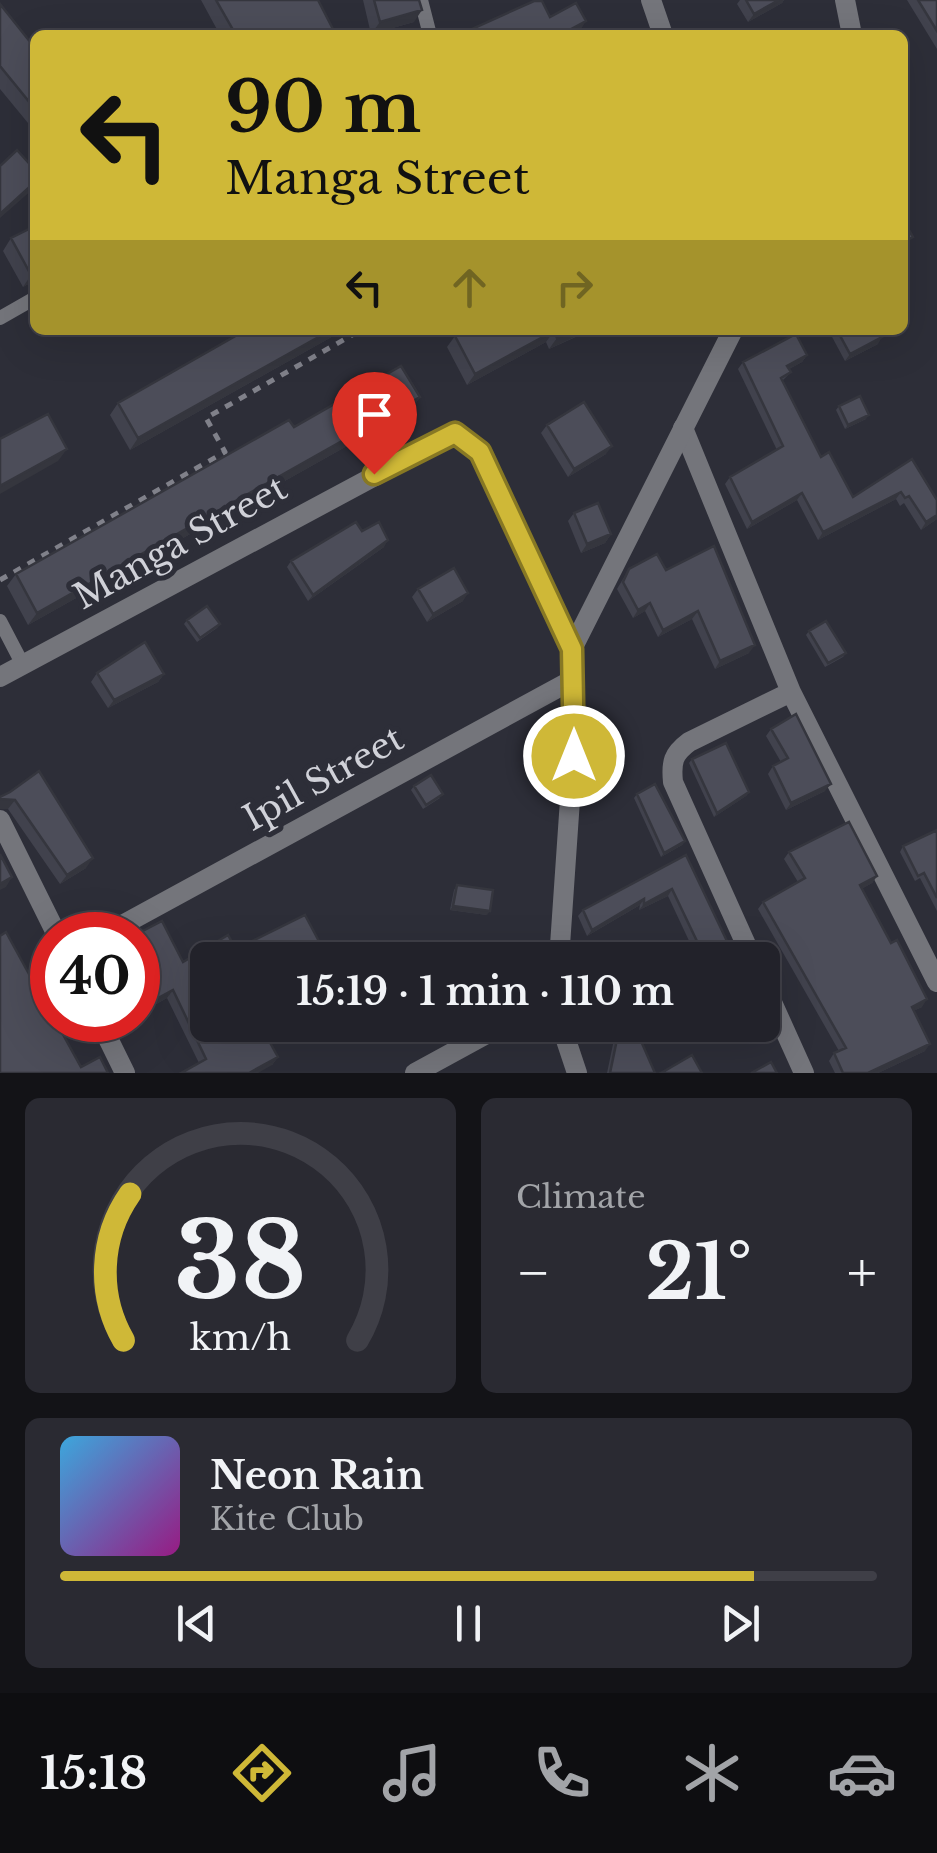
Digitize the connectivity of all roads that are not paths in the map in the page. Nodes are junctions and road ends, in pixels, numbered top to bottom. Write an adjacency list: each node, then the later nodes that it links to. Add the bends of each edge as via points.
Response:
1 (421, 0): 4 (lane)
2 (651, 0): 5 (street)
3 (844, 0): 6 (street)
4 (429, 30)
5 (661, 30)
6 (851, 30)
7 (30, 301): 8 (lane)
8 (0, 318)
9 (730, 335): 10 (street)
10 (684, 428): 12 (street); 16 (street)
11 (0, 621): 13 (lane)
12 (572, 649): 13 (street, Manga Street, via 480,452 466,438 444,436); 15 (street)
13 (23, 665): 14 (street, Manga Street)
14 (0, 677)
15 (574, 679): 19 (street, Ipil Street); 20 (street)
16 (791, 692): 21 (street, via 689,742 671,765); 22 (street)
17 (0, 820): 18 (street)
18 (46, 912)
19 (146, 912)
20 (560, 942)
21 (745, 942)
22 (937, 982)
23 (780, 1020): 30 (street)
24 (110, 1042): 27 (street)
25 (471, 1042): 28 (street)
26 (567, 1042): 29 (street)
27 (125, 1073)
28 (415, 1073)
29 (577, 1073)
30 (804, 1073)

